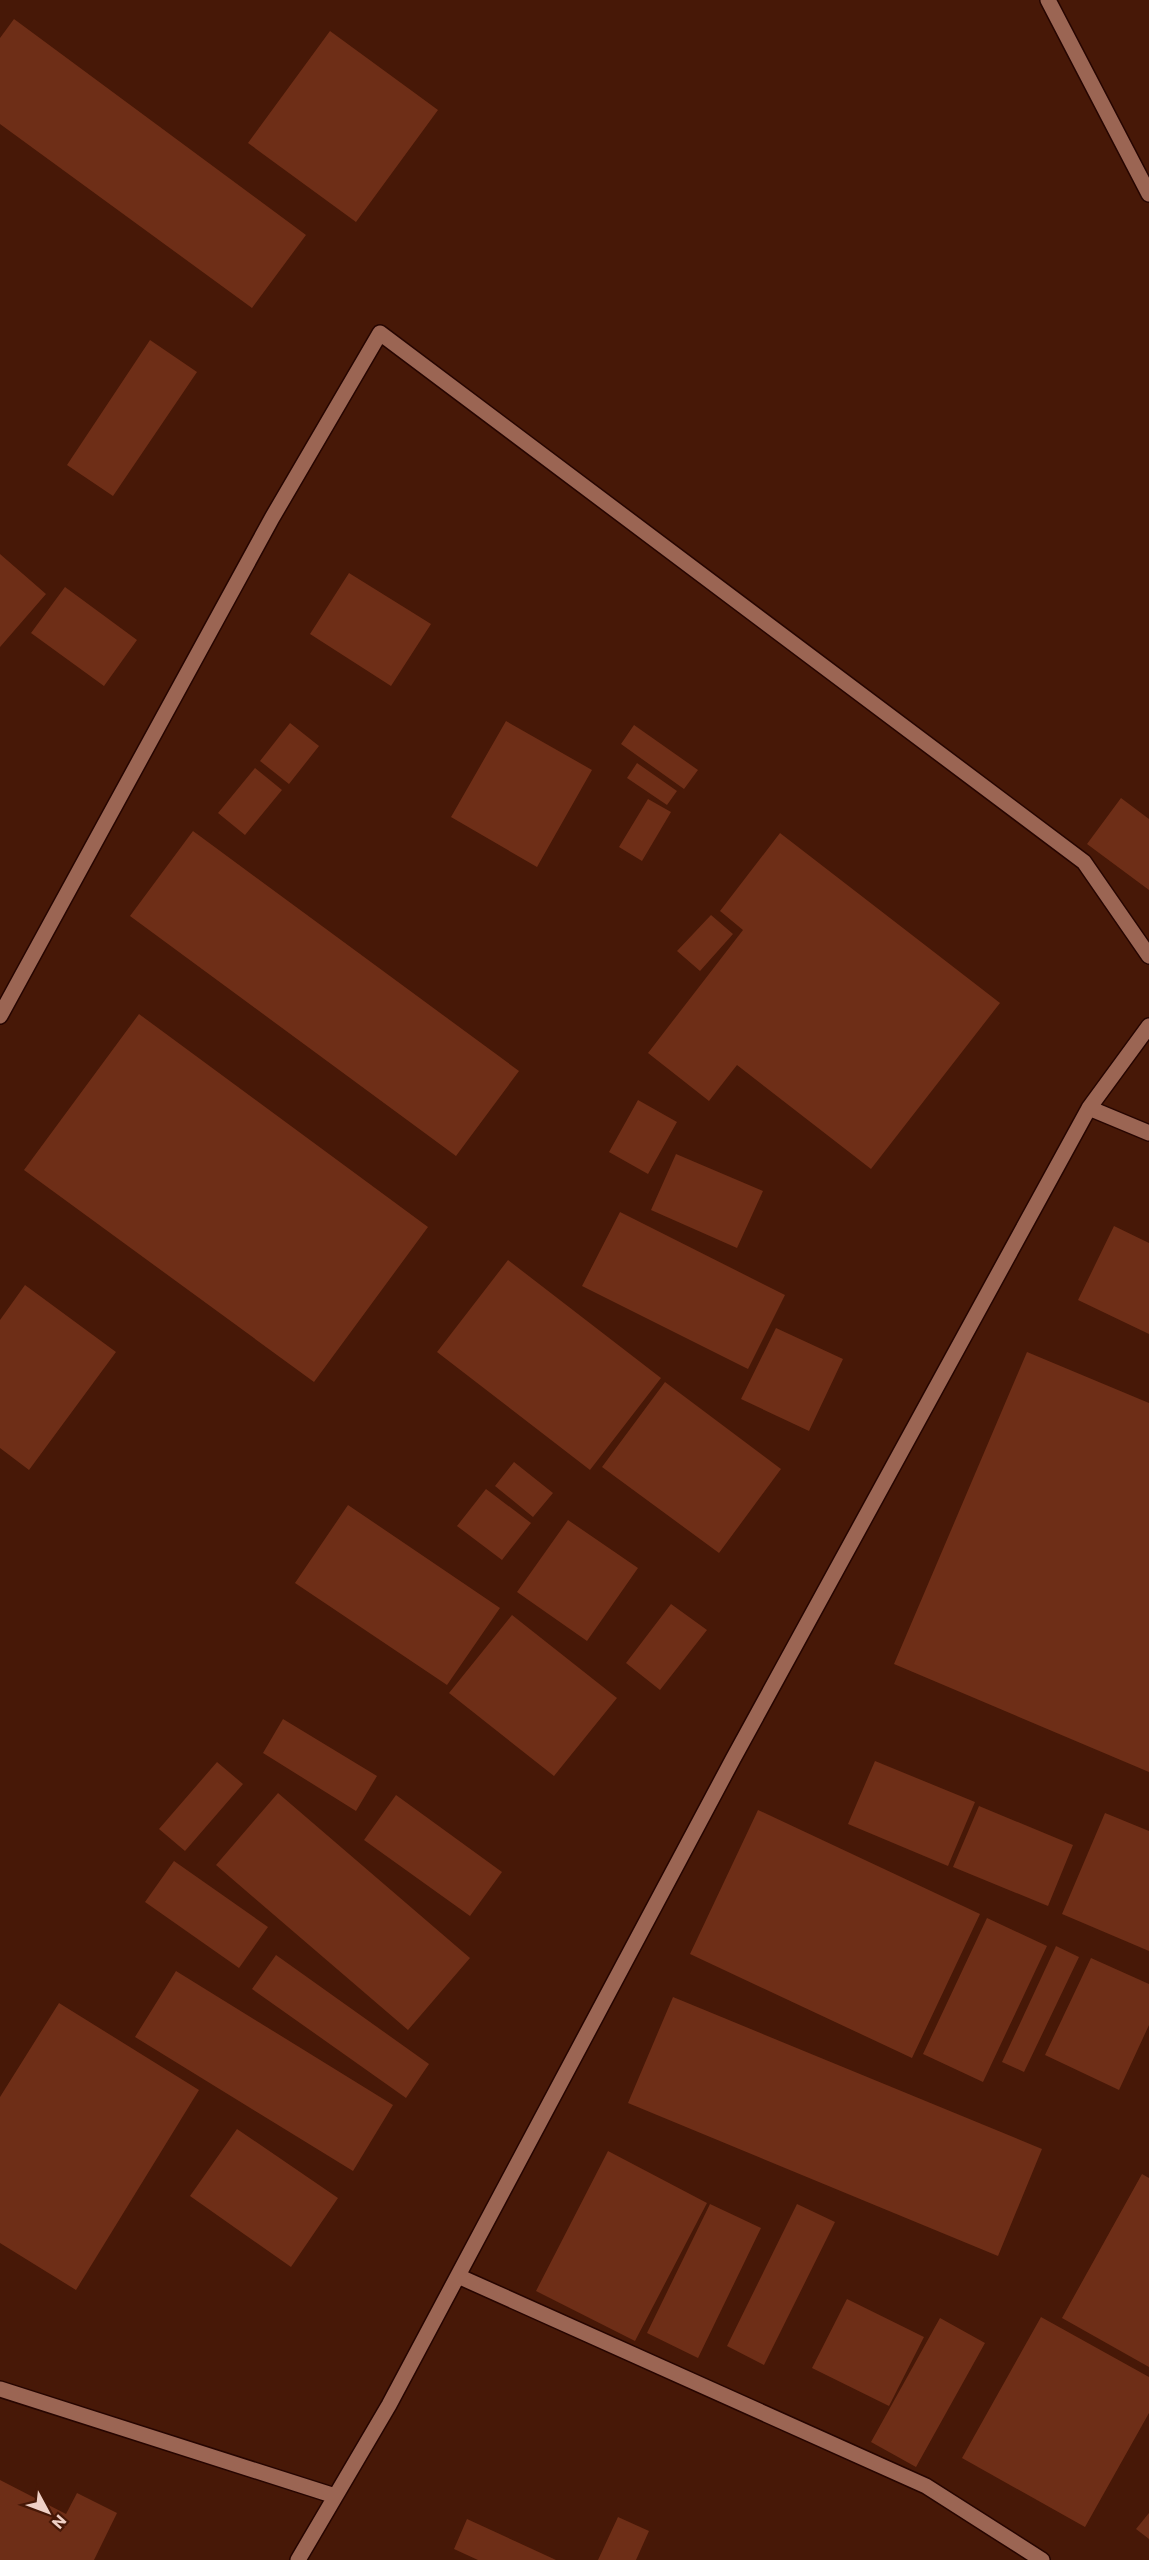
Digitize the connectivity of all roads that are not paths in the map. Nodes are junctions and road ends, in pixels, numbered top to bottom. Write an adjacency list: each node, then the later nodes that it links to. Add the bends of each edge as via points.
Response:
1 (1048, 0): 2 (street)
2 (1149, 194)
3 (1149, 956): 4 (street, via 1084,862 380,333 272,518)
4 (0, 1016)
5 (1149, 1026): 6 (street)
6 (1089, 1108): 7 (street); 8 (street, via 733,1758)
7 (1149, 1133)
8 (458, 2276): 10 (street); 12 (street, via 926,2486)
9 (0, 2389): 10 (street)
10 (335, 2496): 11 (street)
11 (298, 2560)
12 (1042, 2560)

